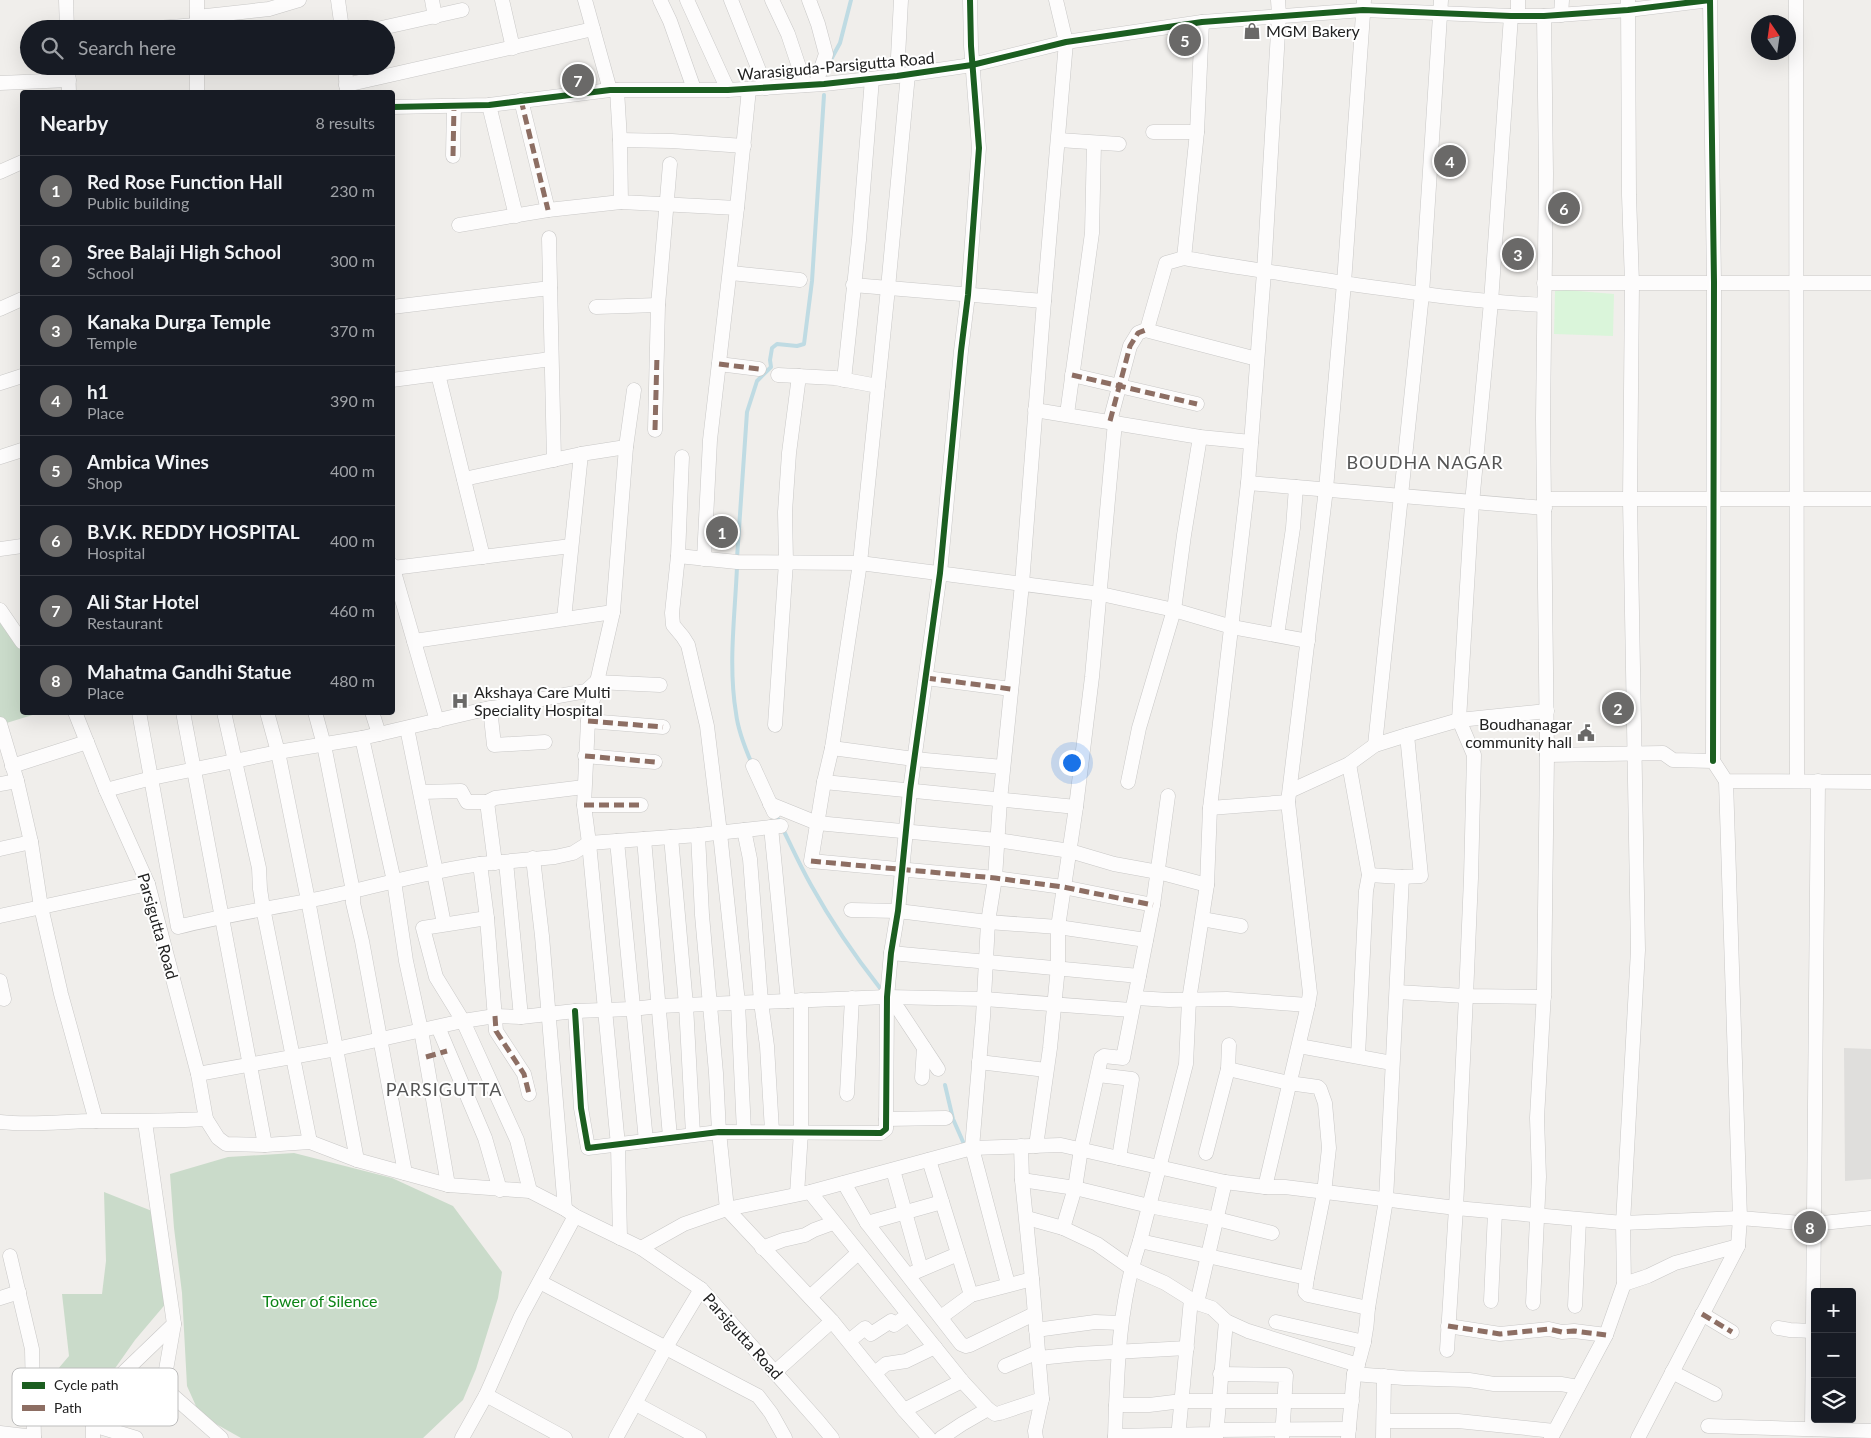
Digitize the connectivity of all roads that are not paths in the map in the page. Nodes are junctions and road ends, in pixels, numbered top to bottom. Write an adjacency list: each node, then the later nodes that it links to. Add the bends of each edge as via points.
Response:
1 (66, 0): 30 (street)
2 (197, 0): 31 (street)
3 (299, 0): 32 (street)
4 (338, 0): 33 (street)
5 (432, 0): 29 (street)
6 (504, 0): 38 (street)
7 (585, 0): 36 (street)
8 (660, 0): 49 (street)
9 (687, 0): 53 (street)
10 (731, 0): 47 (street)
11 (772, 0): 46 (street)
12 (809, 0): 46 (street, via 826,54)
13 (901, 0): 42 (street)
14 (970, 0): 39 (street)
15 (1056, 0): 37 (street)
16 (1278, 0): 26 (street)
17 (1518, 0): 27 (street)
18 (1562, 0): 25 (street)
19 (1710, 0): 22 (street, Warasiguda-Parsigutta Road); 80 (street)
20 (1796, 0): 81 (street)
21 (1364, 5): 23 (street, Warasiguda-Parsigutta Road); 26 (street, Warasiguda-Parsigutta Road); 82 (street)
22 (1628, 5): 25 (street, Warasiguda-Parsigutta Road); 84 (street, via 1628,195)
23 (1440, 6): 27 (street, Warasiguda-Parsigutta Road); 89 (street)
24 (462, 10): 29 (street)
25 (1561, 14): 28 (street, Warasiguda-Parsigutta Road)
26 (1279, 16): 34 (street, Warasiguda-Parsigutta Road); 77 (street)
27 (1515, 16): 28 (street, Warasiguda-Parsigutta Road); 93 (street)
28 (1544, 16): 83 (street)
29 (435, 17): 35 (street)
30 (67, 20)
31 (197, 20)
32 (216, 20)
33 (341, 20)
34 (1202, 22): 37 (street, Warasiguda-Parsigutta Road); 59 (street)
35 (395, 25)
36 (594, 29): 38 (street); 52 (street)
37 (1066, 42): 39 (street, Warasiguda-Parsigutta Road); 61 (street)
38 (513, 48): 48 (street)
39 (972, 65): 42 (street, Warasiguda-Parsigutta Road); 90 (street, via 979,148)
40 (197, 75): 51 (street)
41 (345, 75): 48 (street)
42 (902, 75): 43 (street, Warasiguda-Parsigutta Road); 88 (street)
43 (872, 79): 46 (street, Warasiguda-Parsigutta Road); 86 (street)
44 (69, 80): 45 (street)
45 (0, 82)
46 (811, 84): 47 (street, Warasiguda-Parsigutta Road)
47 (766, 88): 50 (street, Warasiguda-Parsigutta Road)
48 (346, 89)
49 (694, 89): 52 (street, Warasiguda-Parsigutta Road); 53 (street, Warasiguda-Parsigutta Road)
50 (749, 89): 53 (street, Warasiguda-Parsigutta Road); 64 (street)
51 (197, 90)
52 (614, 90): 54 (street, Warasiguda-Parsigutta Road); 60 (street)
53 (728, 90)
54 (521, 100): 55 (street, Warasiguda-Parsigutta Road); 72 (street)
55 (489, 105): 56 (street, Warasiguda-Parsigutta Road); 73 (street)
56 (454, 106): 57 (street, Warasiguda-Parsigutta Road); 65 (street)
57 (395, 107)
58 (1153, 132): 59 (street)
59 (1197, 132): 76 (street)
60 (620, 140): 64 (street, via 672,140); 69 (street)
61 (1059, 140): 62 (street); 92 (street)
62 (1094, 143): 63 (street); 106 (street, via 1092,233)
63 (1119, 144)
64 (744, 146): 71 (street)
65 (453, 156)
66 (20, 163): 68 (street)
67 (670, 164): 70 (street)
68 (0, 172)
69 (621, 202): 70 (street); 72 (street)
70 (666, 205): 71 (street); 94 (street)
71 (737, 208): 78 (street)
72 (548, 210): 73 (street)
73 (516, 216): 74 (street)
74 (459, 225)
75 (549, 238): 87 (street)
76 (1184, 258): 77 (street); 99 (street, via 1166,263)
77 (1264, 272): 82 (street); 101 (street)
78 (730, 273): 79 (street); 102 (street)
79 (800, 280)
80 (1714, 282): 81 (street); 84 (street); 136 (street)
81 (1796, 282): 85 (street); 133 (street)
82 (1344, 283): 89 (street); 131 (street)
83 (1544, 283): 84 (street); 95 (street)
84 (1632, 283): 135 (street)
85 (1871, 283)
86 (853, 285): 88 (street); 110 (street)
87 (550, 288): 96 (street); 100 (street)
88 (888, 288): 90 (street); 113 (street)
89 (1422, 294): 93 (street); 132 (street)
90 (968, 295): 92 (street); 148 (street)
91 (20, 300): 98 (street)
92 (1044, 302): 116 (street)
93 (1491, 302): 95 (street); 137 (street)
94 (658, 306): 97 (street); 119 (street)
95 (1544, 306): 138 (street)
96 (395, 307)
97 (596, 307)
98 (0, 309)
99 (1148, 329): 101 (street, via 1151,333); 112 (street, via 1134,338)
100 (551, 359): 104 (street); 127 (street)
101 (1257, 359): 121 (street)
102 (719, 364): 103 (street); 144 (street, via 710,440)
103 (759, 369)
104 (438, 374): 109 (street); 128 (street)
105 (778, 375): 107 (street)
106 (1072, 375): 112 (street); 117 (street)
107 (799, 376): 110 (street); 145 (street, via 789,453)
108 (20, 377): 111 (street)
109 (395, 380)
110 (844, 380): 113 (street)
111 (0, 383)
112 (1118, 385): 115 (street); 118 (street)
113 (878, 386): 146 (street)
114 (634, 390): 122 (street)
115 (1197, 404)
116 (1035, 410): 117 (street); 150 (street)
117 (1067, 414): 118 (street)
118 (1112, 422): 120 (street); 151 (street)
119 (655, 430)
120 (1200, 437): 121 (street); 153 (street)
121 (1251, 442): 129 (street)
122 (626, 447): 124 (street); 154 (street)
123 (20, 451): 125 (street)
124 (581, 454): 127 (street); 140 (street)
125 (0, 457)
126 (682, 457): 142 (street)
127 (554, 460): 128 (street)
128 (464, 479): 143 (street)
129 (1248, 483): 130 (street); 157 (street)
130 (1296, 487): 131 (street); 158 (street)
131 (1326, 489): 132 (street); 160 (street)
132 (1402, 496): 137 (street); 187 (street)
133 (1796, 498): 134 (street); 136 (street); 204 (street)
134 (1871, 499)
135 (1630, 500): 136 (street); 138 (street); 190 (street)
136 (1713, 500): 196 (street)
137 (1472, 503): 138 (street); 174 (street)
138 (1545, 504): 166 (street)
139 (20, 546): 141 (street)
140 (570, 546): 143 (street); 155 (street)
141 (0, 549)
142 (678, 556): 144 (street); 228 (street, via 673,624 688,645 707,726)
143 (483, 557): 147 (street)
144 (704, 559): 145 (street)
145 (786, 562): 146 (street); 178 (street)
146 (860, 563): 148 (street); 188 (street)
147 (395, 567)
148 (940, 573): 150 (street); 161 (street)
149 (395, 574): 159 (street)
150 (1022, 584): 151 (street); 164 (street)
151 (1101, 594): 153 (street); 222 (street)
152 (0, 610): 156 (street)
153 (1174, 610): 157 (street); 208 (street, via 1138,728)
154 (613, 612): 155 (street); 162 (street)
155 (564, 619): 159 (street)
156 (17, 625)
157 (1232, 627): 158 (street); 223 (street)
158 (1277, 635): 160 (street)
159 (414, 641): 176 (street)
160 (1308, 641): 216 (street)
161 (926, 678): 164 (street); 193 (street)
162 (596, 682): 163 (street); 165 (street, via 586,691); 175 (street)
163 (660, 685)
164 (1011, 689): 200 (street)
165 (490, 708): 176 (street); 185 (street, via 494,744)
166 (1547, 711): 174 (street); 191 (street)
167 (76, 715): 184 (street, Parsigutta Road)
168 (140, 715): 202 (street)
169 (184, 715): 201 (street)
170 (225, 715): 194 (street)
171 (268, 715): 189 (street)
172 (316, 715): 186 (street)
173 (373, 715): 181 (street)
174 (1459, 720): 182 (street); 274 (street, via 1474,755)
175 (588, 721): 179 (street); 192 (street)
176 (433, 722): 180 (street)
177 (0, 724): 198 (street)
178 (775, 725)
179 (663, 727)
180 (407, 728): 181 (street); 214 (street)
181 (379, 734): 183 (street)
182 (1408, 735): 187 (street); 245 (street, via 1421,876)
183 (362, 738): 186 (street); 247 (street)
184 (87, 742): 198 (street); 212 (street, Parsigutta Road)
185 (545, 742)
186 (324, 745): 189 (street); 251 (street)
187 (1375, 745): 197 (street)
188 (832, 748): 193 (street); 207 (street)
189 (278, 752): 194 (street); 252 (street)
190 (1634, 753): 191 (street); 196 (street, via 1663,753 1673,760); 372 (street, via 1638,950)
191 (1547, 755): 275 (street)
192 (585, 756): 195 (street); 211 (street)
193 (914, 759): 200 (street); 213 (street)
194 (235, 761): 201 (street); 255 (street, via 259,868)
195 (655, 762)
196 (1713, 762): 205 (street)
197 (1349, 764): 216 (street); 244 (street)
198 (12, 766): 203 (street)
199 (753, 766): 220 (street)
200 (1004, 767): 217 (street)
201 (194, 769): 202 (street); 259 (street)
202 (152, 778): 212 (street); 259 (street, via 178,927)
203 (17, 780): 210 (street); 234 (street)
204 (1797, 780): 205 (street); 206 (street)
205 (1726, 781): 366 (street)
206 (1818, 781): 209 (street); 373 (street)
207 (824, 782): 213 (street); 224 (street)
208 (1128, 782)
209 (1871, 782)
210 (0, 784)
211 (584, 787): 218 (street, via 495,798); 219 (street)
212 (106, 790): 248 (street, Parsigutta Road)
213 (910, 790): 217 (street); 227 (street)
214 (421, 792): 218 (street, via 461,791 468,802); 242 (street)
215 (1168, 796): 243 (street)
216 (1289, 796): 223 (street); 287 (street, via 1310,993)
217 (1000, 800): 222 (street); 232 (street)
218 (486, 802): 239 (street)
219 (584, 804): 221 (street); 235 (street)
220 (770, 804): 224 (street); 225 (street)
221 (641, 805)
222 (1076, 807): 237 (street)
223 (1210, 808): 249 (street)
224 (817, 823): 227 (street); 241 (street, via 811,861)
225 (777, 824): 226 (street); 279 (street)
226 (744, 830): 228 (street); 281 (street, via 750,859)
227 (906, 831): 232 (street); 241 (street)
228 (720, 833): 229 (street); 282 (street)
229 (698, 835): 230 (street); 284 (street)
230 (670, 837): 231 (street); 286 (street)
231 (644, 839): 233 (street); 288 (street)
232 (997, 840): 237 (street); 246 (street)
233 (617, 841): 235 (street); 289 (street)
234 (31, 842): 236 (street); 254 (street)
235 (589, 843): 238 (street, via 573,853); 290 (street)
236 (0, 849)
237 (1070, 851): 243 (street); 250 (street)
238 (533, 858): 239 (street); 292 (street)
239 (501, 862): 240 (street); 294 (street)
240 (480, 864): 242 (street); 260 (street)
241 (902, 869): 246 (street); 257 (street)
242 (435, 872): 247 (street); 263 (street)
243 (1158, 872): 249 (street); 253 (street)
244 (1369, 875): 245 (street); 304 (street)
245 (1402, 877): 273 (street)
246 (995, 878): 250 (street); 262 (street)
247 (394, 881): 251 (street); 297 (street)
248 (148, 884): 254 (street); 313 (street, Parsigutta Road)
249 (1207, 885): 261 (street)
250 (1063, 887): 253 (street); 265 (street)
251 (353, 891): 252 (street); 298 (street)
252 (308, 900): 255 (street); 302 (street)
253 (1153, 905): 266 (street)
254 (41, 908): 258 (street); 322 (street)
255 (263, 908): 259 (street); 305 (street)
256 (851, 910): 257 (street)
257 (898, 911): 262 (street); 267 (street)
258 (0, 916)
259 (222, 916): 309 (street)
260 (487, 918): 263 (street); 293 (street)
261 (1202, 919): 264 (street); 280 (street)
262 (988, 922): 265 (street); 268 (street)
263 (444, 924): 295 (street, via 423,928 436,977)
264 (1240, 926)
265 (1058, 927): 266 (street); 269 (street)
266 (1146, 940): 270 (street)
267 (891, 953): 268 (street); 272 (street)
268 (986, 960): 269 (street); 278 (street)
269 (1058, 967): 270 (street); 283 (street)
270 (1139, 976): 285 (street)
271 (0, 981): 277 (street)
272 (884, 992): 276 (street); 278 (street); 301 (street); 321 (street)
273 (1396, 992): 274 (street); 308 (street)
274 (1466, 996): 275 (street); 359 (street)
275 (1544, 997): 364 (street, via 1537,1118)
276 (852, 998): 279 (street); 318 (street)
277 (4, 999)
278 (984, 999): 283 (street); 307 (street)
279 (794, 1000): 281 (street); 328 (street)
280 (1189, 1000): 285 (street); 287 (street, via 1227,999); 343 (street, via 1186,1064)
281 (761, 1002): 282 (street); 327 (street)
282 (738, 1003): 284 (street); 326 (street)
283 (1054, 1003): 285 (street); 312 (street)
284 (710, 1004): 286 (street); 325 (street)
285 (1133, 1004): 314 (street, via 1123,1058 1103,1056)
286 (686, 1005): 288 (street); 329 (street)
287 (1308, 1005): 300 (street)
288 (659, 1006): 289 (street); 330 (street)
289 (632, 1009): 290 (street); 331 (street)
290 (605, 1010): 291 (street); 334 (street)
291 (575, 1011): 292 (street); 334 (street, via 581,1108 588,1148)
292 (548, 1014): 294 (street); 363 (street)
293 (495, 1016): 294 (street); 295 (street); 317 (street, via 496,1031 524,1074)
294 (520, 1017)
295 (463, 1021): 296 (street); 353 (street, via 517,1140)
296 (438, 1027): 297 (street); 303 (street)
297 (421, 1030): 298 (street); 306 (street)
298 (379, 1039): 302 (street); 345 (street)
299 (1229, 1045): 311 (street)
300 (1299, 1046): 304 (street); 316 (street)
301 (924, 1048): 310 (street); 315 (street)
302 (336, 1049): 305 (street); 341 (street)
303 (447, 1051): 306 (street); 352 (street, via 485,1138)
304 (1358, 1056): 308 (street)
305 (294, 1057): 309 (street); 332 (street)
306 (426, 1057): 349 (street)
307 (979, 1062): 312 (street); 337 (street)
308 (1392, 1063): 356 (street)
309 (251, 1065): 313 (street); 333 (street)
310 (938, 1069)
311 (1228, 1069): 316 (street); 339 (street)
312 (1046, 1070): 336 (street)
313 (198, 1074): 320 (street, Parsigutta Road)
314 (1098, 1075): 338 (street); 340 (street, via 1132,1079)
315 (922, 1078)
316 (1289, 1083): 350 (street); 355 (street, via 1318,1087 1325,1104 1329,1148)
317 (530, 1094)
318 (847, 1094)
319 (946, 1118): 321 (street)
320 (206, 1119): 324 (street); 333 (street, via 226,1144)
321 (886, 1119): 328 (street, via 886,1129 880,1133)
322 (96, 1121): 323 (street, via 24,1125); 324 (street)
323 (0, 1122)
324 (145, 1122): 412 (street)
325 (719, 1132): 326 (street); 329 (street); 360 (street)
326 (744, 1132): 327 (street)
327 (772, 1132): 328 (street)
328 (801, 1132): 354 (street)
329 (693, 1134): 330 (street)
330 (670, 1136): 331 (street)
331 (646, 1141): 334 (street)
332 (310, 1142): 333 (street); 341 (street)
333 (266, 1145)
334 (618, 1145): 376 (street)
335 (1021, 1146): 336 (street); 337 (street); 346 (street)
336 (1036, 1146): 338 (street)
337 (972, 1148): 342 (street); 391 (street)
338 (1081, 1150): 340 (street); 351 (street)
339 (1206, 1153)
340 (1119, 1158): 343 (street)
341 (357, 1160): 345 (street)
342 (929, 1160): 344 (street); 357 (street)
343 (1159, 1167): 347 (street); 358 (street)
344 (893, 1170): 348 (street); 361 (street)
345 (405, 1173): 349 (street)
346 (1022, 1180): 351 (street); 365 (street)
347 (1225, 1182): 350 (street); 368 (street)
348 (844, 1183): 354 (street); 370 (street)
349 (448, 1185): 352 (street)
350 (1265, 1187): 355 (street)
351 (1075, 1188): 358 (street); 374 (street)
352 (500, 1190): 353 (street)
353 (530, 1192): 363 (street, Parsigutta Road)
354 (804, 1193): 360 (street); 371 (street)
355 (1324, 1193): 356 (street); 389 (street)
356 (1386, 1200): 359 (street); 403 (street)
357 (942, 1202): 361 (street); 382 (street)
358 (1149, 1206): 368 (street); 377 (street)
359 (1456, 1208): 362 (street); 413 (street)
360 (727, 1209): 379 (street, via 684,1224); 380 (street)
361 (906, 1212): 370 (street); 386 (street)
362 (1495, 1212): 364 (street); 400 (street)
363 (570, 1213): 376 (street, Parsigutta Road); 390 (street)
364 (1537, 1217): 369 (street); 401 (street)
365 (1026, 1218): 374 (street); 388 (street)
366 (1740, 1218): 372 (street); 373 (street); 378 (street)
367 (1871, 1218): 373 (street)
368 (1217, 1219): 375 (street); 383 (street)
369 (1579, 1220): 372 (street); 402 (street)
370 (867, 1222): 387 (street)
371 (833, 1223): 380 (street); 381 (street)
372 (1623, 1223): 392 (street)
373 (1814, 1224): 393 (street)
374 (1063, 1228): 385 (street, via 1098,1244)
375 (1272, 1233)
376 (620, 1238): 379 (street, Parsigutta Road)
377 (1140, 1241): 383 (street); 385 (street)
378 (1738, 1246): 392 (street, via 1676,1263); 405 (street)
379 (641, 1248): 394 (street, Parsigutta Road)
380 (762, 1248): 397 (street)
381 (858, 1253): 397 (street); 406 (street)
382 (958, 1254): 386 (street); 396 (street)
383 (1209, 1255): 389 (street); 399 (street)
384 (10, 1256): 395 (street)
385 (1131, 1268): 399 (street); 411 (street)
386 (921, 1269): 387 (street)
387 (908, 1276): 407 (street)
388 (1032, 1278): 391 (street); 404 (street)
389 (1307, 1278): 403 (street, via 1305,1292 1308,1295)
390 (540, 1282): 423 (street); 441 (street)
391 (1008, 1284): 396 (street)
392 (1624, 1284): 419 (street)
393 (1813, 1288)
394 (701, 1289): 423 (street); 433 (street, Parsigutta Road)
395 (19, 1292): 398 (street); 429 (street, via 32,1348)
396 (971, 1294): 407 (street)
397 (810, 1297): 408 (street)
398 (0, 1298)
399 (1194, 1301): 409 (street, via 1212,1308); 424 (street)
400 (1490, 1301)
401 (1533, 1303)
402 (1575, 1306)
403 (1368, 1308): 421 (street)
404 (1034, 1314): 407 (street, via 966,1346); 415 (street)
405 (1702, 1314): 417 (street); 434 (street)
406 (908, 1315): 420 (street, via 894,1325 891,1321 871,1334 865,1328); 422 (street)
407 (941, 1317)
408 (832, 1321): 420 (street); 433 (street)
409 (1226, 1321): 432 (street); 436 (street)
410 (1276, 1322): 421 (street)
411 (1121, 1323): 415 (street, via 1095,1322); 426 (street)
412 (174, 1324): 430 (street); 431 (street)
413 (1448, 1326): 419 (street, via 1500,1334 1549,1329); 425 (street)
414 (1778, 1328): 416 (street)
415 (1036, 1330): 427 (street)
416 (1811, 1331)
417 (1732, 1332)
418 (1812, 1333): 454 (street)
419 (1606, 1335): 439 (street)
420 (849, 1341): 435 (street)
421 (1364, 1342): 432 (street)
422 (935, 1347): 435 (street, via 906,1361 886,1364); 438 (street)
423 (665, 1348): 448 (street); 471 (street, via 758,1396)
424 (1187, 1348): 426 (street); 446 (street)
425 (1447, 1350)
426 (1118, 1352): 427 (street); 449 (street)
427 (1038, 1355): 428 (street); 442 (street)
428 (1005, 1366)
429 (32, 1368)
430 (128, 1368)
431 (166, 1368)
432 (1356, 1369): 437 (street); 445 (street)
433 (775, 1372): 472 (street, Parsigutta Road)
434 (1672, 1372): 440 (street); 477 (street)
435 (875, 1373): 451 (street)
436 (1220, 1374): 444 (street, via 1286,1375); 447 (street)
437 (1384, 1376): 439 (street); 452 (street)
438 (962, 1381): 450 (street); 451 (street)
439 (1578, 1387): 461 (street)
440 (1715, 1394)
441 (486, 1395): 467 (street); 468 (street)
442 (1042, 1399): 450 (street, via 1000,1413 994,1414); 475 (street)
443 (178, 1400): 466 (street)
444 (1284, 1401): 445 (street); 447 (street); 459 (street)
445 (1352, 1401): 460 (street)
446 (1182, 1402): 447 (street); 449 (street); 462 (street)
447 (1220, 1402): 458 (street)
448 (636, 1404): 469 (street); 470 (street)
449 (1116, 1405): 464 (street)
450 (988, 1409): 474 (street)
451 (904, 1410): 473 (street)
452 (1384, 1421): 461 (street, via 1458,1421); 476 (street)
453 (1708, 1426): 454 (street)
454 (1812, 1429): 456 (street)
455 (93, 1432): 465 (street)
456 (1871, 1432)
457 (0, 1433): 463 (street)
458 (1216, 1434): 459 (street); 462 (street)
459 (1282, 1434): 460 (street)
460 (1349, 1434)
461 (1553, 1434)
462 (1178, 1436): 464 (street)
463 (34, 1437)
464 (1115, 1437)
465 (136, 1438)
466 (221, 1438)
467 (462, 1438)
468 (565, 1438)
469 (616, 1438)
470 (699, 1438)
471 (785, 1438)
472 (832, 1438)
473 (930, 1438)
474 (941, 1438)
475 (1036, 1438)
476 (1383, 1438)
477 (1638, 1438)

